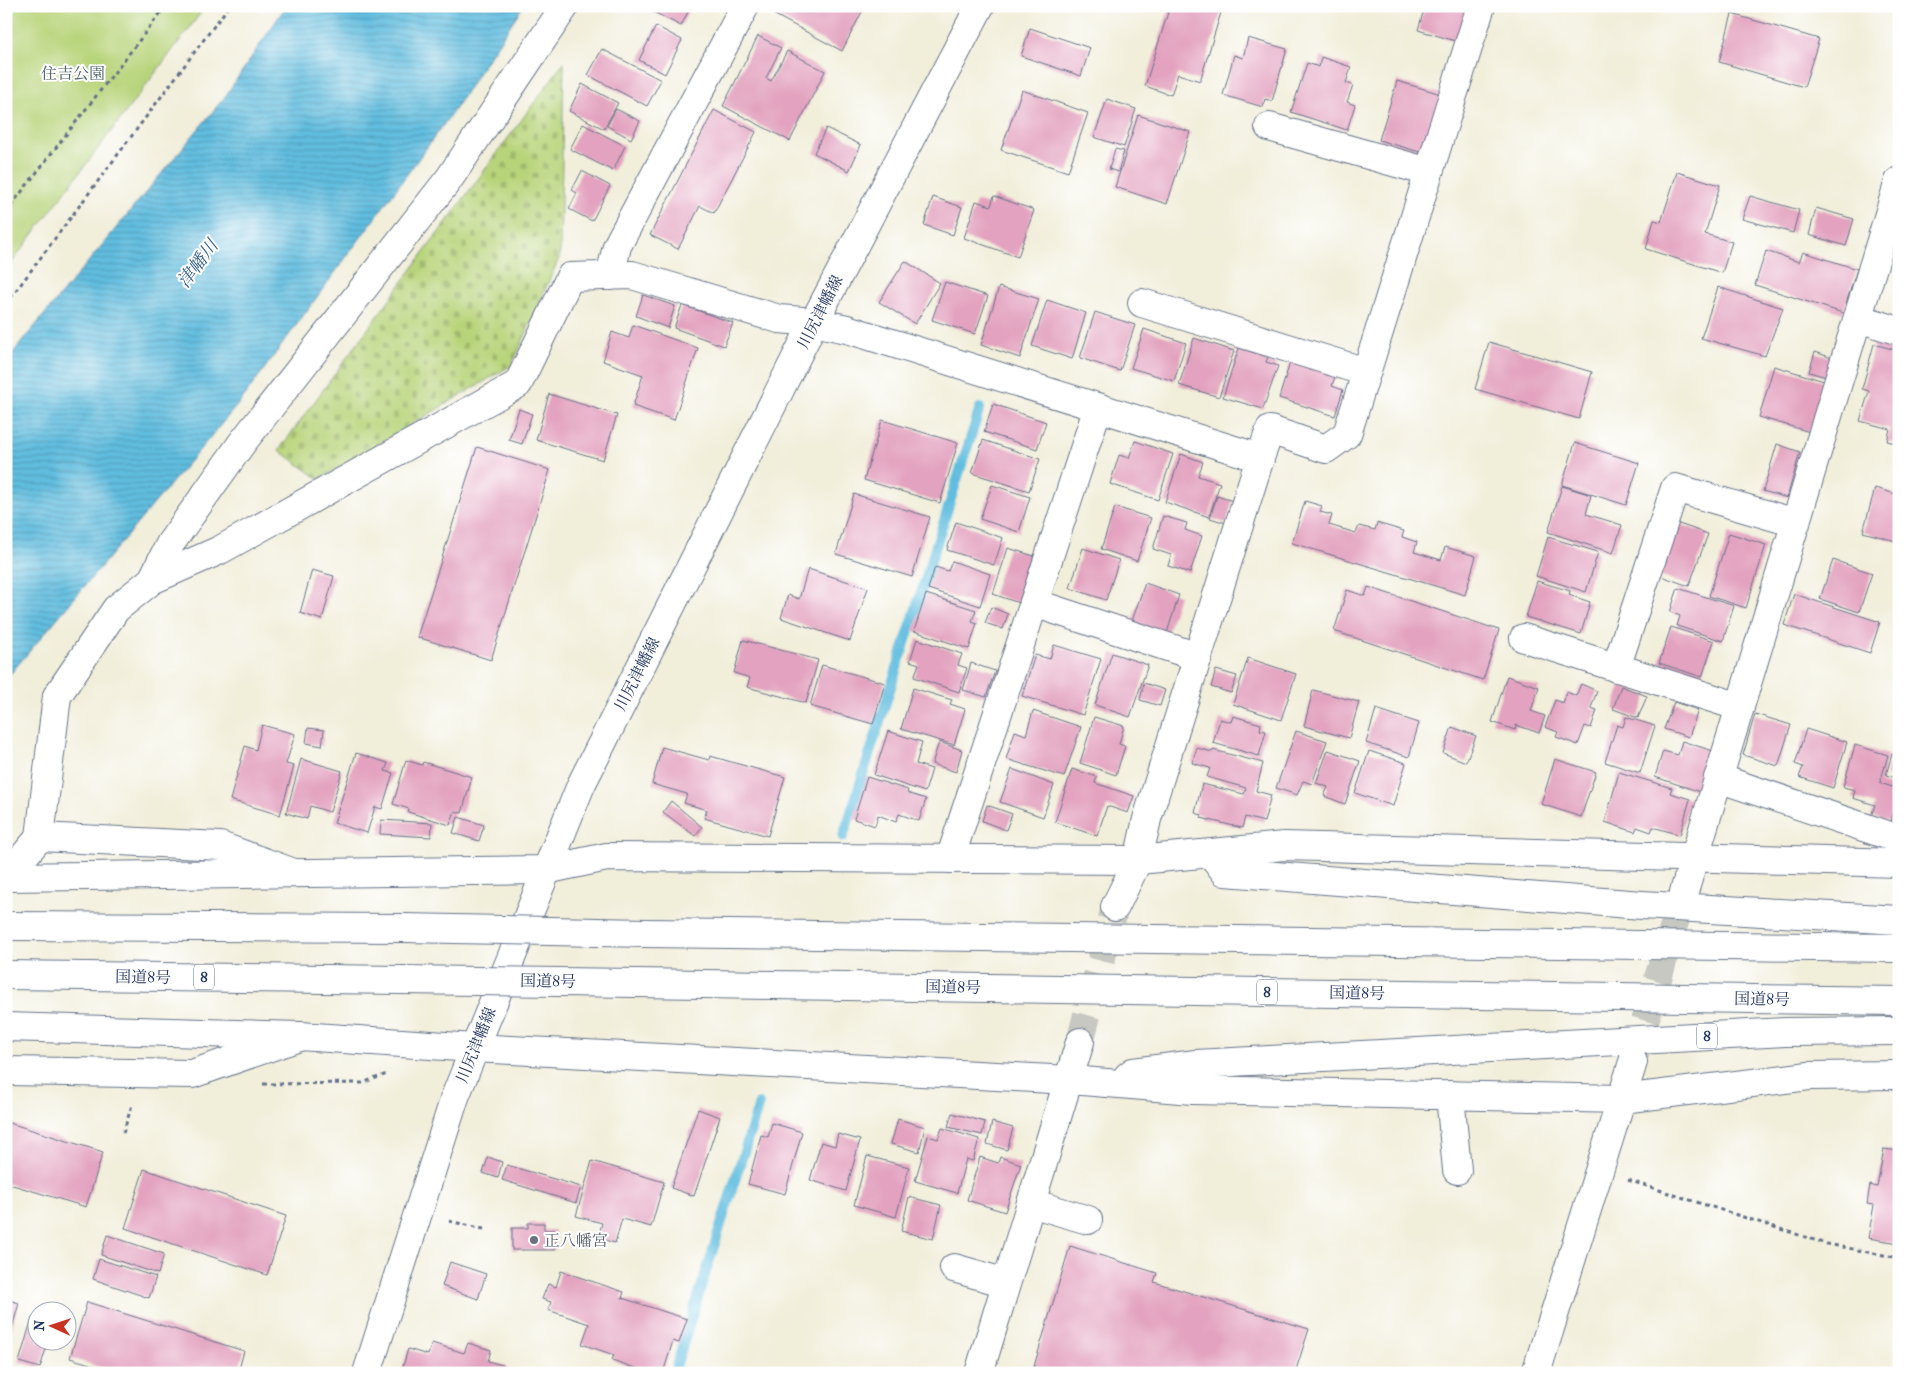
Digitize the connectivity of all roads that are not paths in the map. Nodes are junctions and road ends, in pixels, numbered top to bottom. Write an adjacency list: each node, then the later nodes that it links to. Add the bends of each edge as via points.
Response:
1 (566, 6): 17 (main road, via 449,179 242,443 170,544)
2 (980, 6): 11 (main road, 川尻津幡線)
3 (1481, 6): 6 (main road)
4 (744, 8): 8 (main road, via 617,246)
5 (1269, 127): 6 (main road)
6 (1429, 172): 13 (main road)
7 (1899, 181): 10 (main road)
8 (610, 276): 11 (main road, via 632,275 778,319); 17 (main road, via 570,277 518,384 220,550)
9 (1142, 303): 13 (main road)
10 (1858, 318): 12 (main road); 16 (main road)
11 (814, 322): 14 (main road, via 847,329); 31 (main road, 川尻津幡線, via 581,785)
12 (1899, 331)
13 (1366, 372): 15 (main road, via 1347,434 1326,449 1270,430)
14 (1098, 407): 15 (main road); 18 (main road)
15 (1260, 458): 20 (main road)
16 (1796, 523): 21 (main road, via 1675,488); 22 (main road)
17 (152, 580): 24 (main road, via 116,609 56,696)
18 (1034, 603): 20 (main road); 28 (main road)
19 (1524, 638): 21 (main road)
20 (1198, 657): 29 (main road, via 1147,819)
21 (1616, 668): 22 (main road)
22 (1740, 707): 23 (main road)
23 (1718, 778): 25 (main road); 27 (main road)
24 (40, 838): 32 (main road, via 220,846); 33 (main road)
25 (1899, 839)
26 (1212, 855): 27 (main road, via 1284,846); 29 (main road); 36 (main road, via 1225,872 1642,905)
27 (1695, 856): 30 (main road); 34 (main road)
28 (950, 860): 29 (main road); 31 (main road, via 607,858)
29 (1138, 860): 35 (main road)
30 (1899, 863)
31 (545, 870): 32 (main road); 45 (main road, 川尻津幡線)
32 (295, 873): 33 (main road)
33 (6, 877)
34 (1684, 892)
35 (1115, 907)
36 (1899, 920)
37 (14, 926): 38 (main road, bridge, via 404,928)
38 (1899, 948)
39 (6, 975): 40 (main road, 国道8号 / 8, bridge)
40 (1899, 1001)
41 (6, 1027): 43 (main road)
42 (1899, 1031): 50 (main road, 8, via 1785,1032 1196,1064 1133,1072)
43 (300, 1036): 45 (main road); 47 (main road, via 192,1074)
44 (1080, 1042): 49 (main road)
45 (474, 1048): 49 (main road); 58 (main road, 川尻津幡線, via 454,1097)
46 (1633, 1062): 52 (main road)
47 (6, 1071)
48 (1899, 1075): 52 (main road, via 1809,1076)
49 (1070, 1080): 50 (main road); 54 (main road)
50 (1117, 1084): 51 (main road, via 1194,1090)
51 (1450, 1095): 52 (main road); 53 (main road)
52 (1622, 1099): 60 (main road)
53 (1456, 1170)
54 (1031, 1203): 55 (main road); 57 (main road)
55 (1088, 1220)
56 (954, 1268): 57 (main road)
57 (1006, 1283): 59 (main road)
58 (367, 1373)
59 (978, 1373)
60 (1536, 1373)

